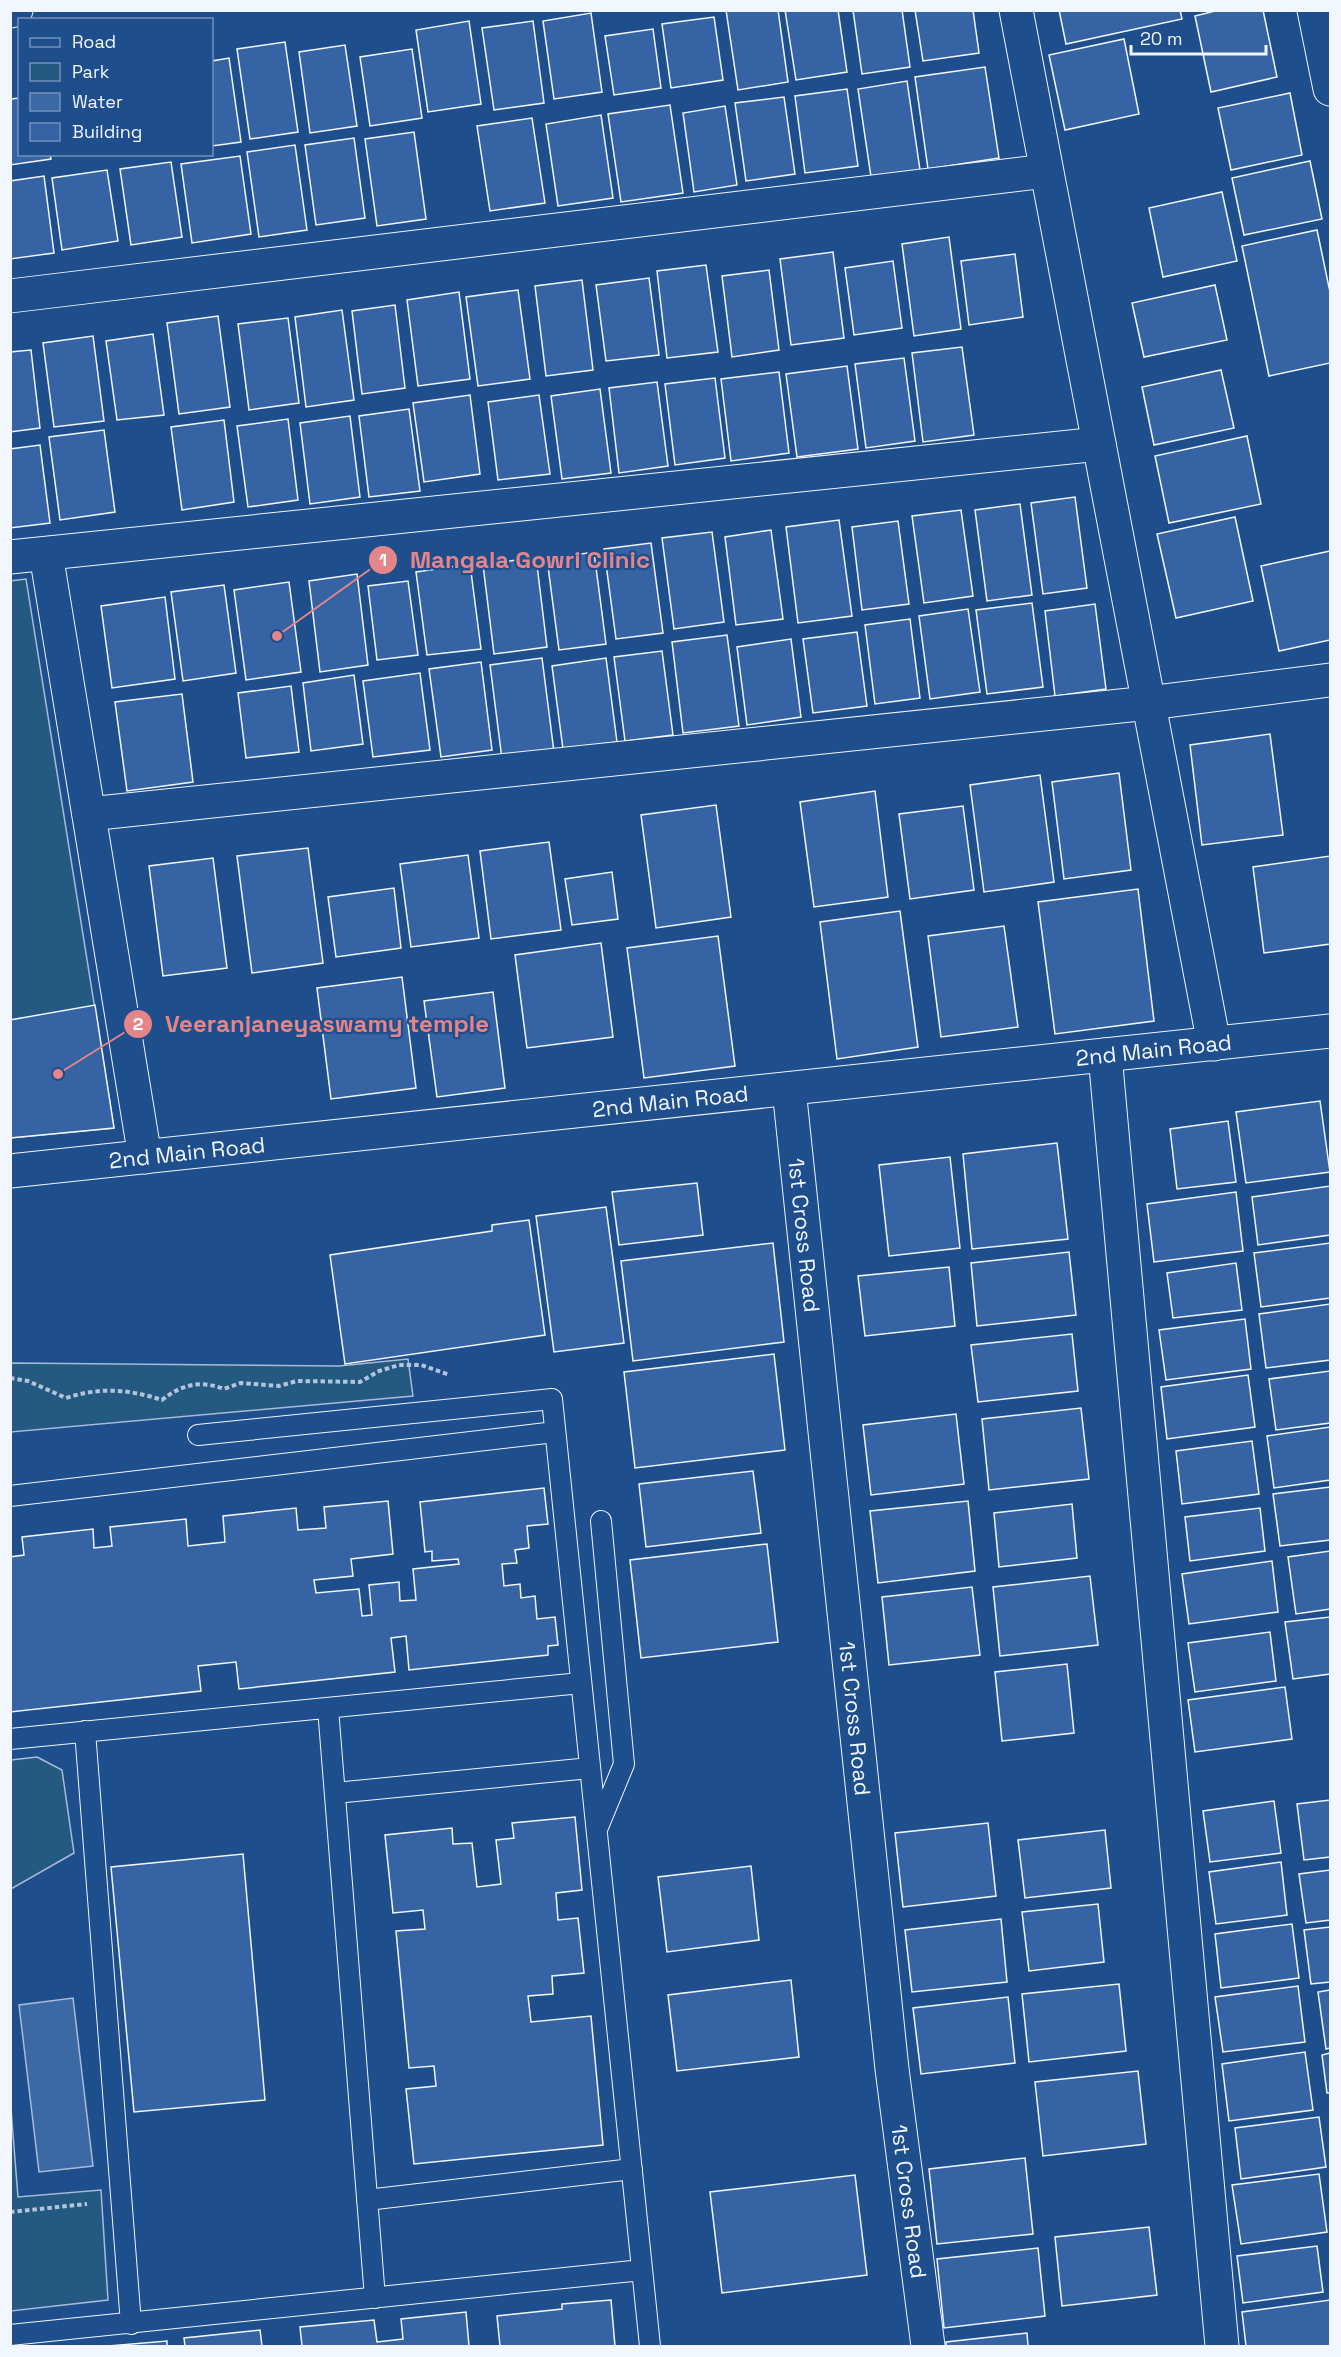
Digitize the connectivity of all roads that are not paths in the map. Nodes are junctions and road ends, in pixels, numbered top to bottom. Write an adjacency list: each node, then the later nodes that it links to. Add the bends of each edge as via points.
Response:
1 (16, 10): 4 (street)
2 (1016, 10): 6 (street)
3 (1314, 10): 5 (street)
4 (10, 11)
5 (1329, 75)
6 (1046, 171): 7 (street); 8 (street)
7 (10, 296)
8 (1099, 444): 9 (street); 12 (street)
9 (46, 554): 10 (street); 13 (street)
10 (10, 557)
11 (1330, 680): 12 (street)
12 (1149, 703): 13 (street); 15 (street)
13 (89, 814): 18 (street)
14 (1330, 1031): 15 (street, 2nd Main Road)
15 (1214, 1044): 16 (street, 2nd Main Road)
16 (1106, 1055): 17 (street, 2nd Main Road); 39 (street)
17 (789, 1089): 18 (street, 2nd Main Road); 38 (street, 1st Cross Road, via 892,2069)
18 (145, 1157): 19 (street, 2nd Main Road)
19 (10, 1171)
20 (555, 1432): 21 (lane, via 552,1399); 22 (lane); 24 (lane)
21 (198, 1435)
22 (10, 1496)
23 (601, 1521): 30 (lane, via 624,1764)
24 (581, 1683): 25 (lane); 28 (lane)
25 (328, 1708): 26 (lane); 29 (lane)
26 (86, 1731): 27 (lane); 35 (lane)
27 (10, 1738)
28 (590, 1768): 29 (lane); 30 (lane)
29 (335, 1793): 32 (lane)
30 (597, 1830): 31 (lane)
31 (632, 2169): 32 (lane); 33 (lane)
32 (367, 2200): 34 (lane)
33 (642, 2270): 34 (lane); 37 (lane)
34 (375, 2298): 35 (lane)
35 (131, 2324): 36 (lane)
36 (10, 2335)
37 (650, 2346)
38 (928, 2346)
39 (1222, 2346)

